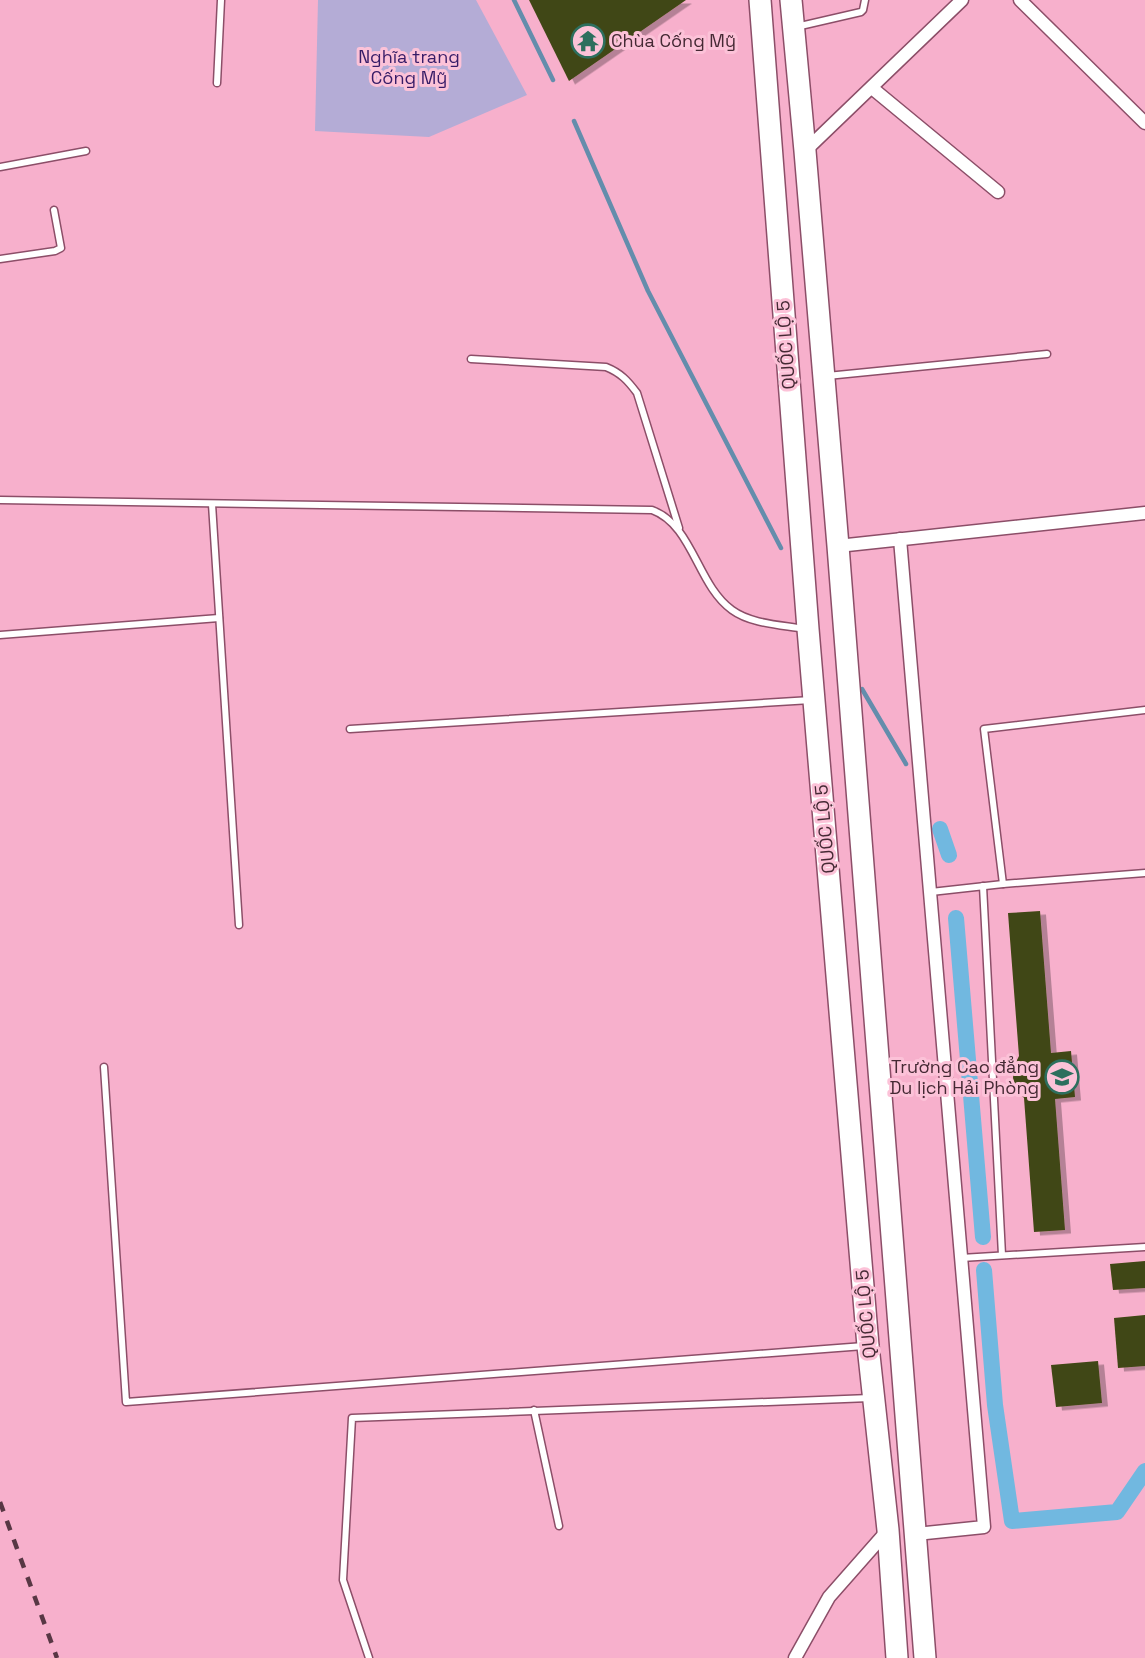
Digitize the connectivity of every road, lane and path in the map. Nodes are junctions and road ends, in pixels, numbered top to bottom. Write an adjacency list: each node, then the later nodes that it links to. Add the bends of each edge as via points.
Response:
1 (221, 0): 8 (lane)
2 (760, 0): 27 (highway, QUỐC LỘ 5)
3 (790, 0): 7 (highway, QUỐC LỘ 5)
4 (865, 0): 7 (lane, via 861,12)
5 (962, 0): 9 (street)
6 (1020, 0): 10 (street)
7 (793, 27): 12 (highway, QUỐC LỘ 5)
8 (217, 82)
9 (872, 88): 12 (street); 14 (street)
10 (1145, 123)
11 (86, 151): 13 (lane)
12 (805, 151): 19 (highway, QUỐC LỘ 5)
13 (0, 167)
14 (998, 192)
15 (54, 210): 16 (lane, via 61,248 56,252)
16 (0, 259)
17 (1047, 354): 19 (lane)
18 (471, 359): 23 (lane, via 606,367 618,371 637,393)
19 (824, 376): 25 (highway, QUỐC LỘ 5)
20 (0, 501): 21 (lane)
21 (212, 504): 23 (lane, via 652,510 663,514); 26 (lane)
22 (1145, 513): 24 (street)
23 (681, 534): 27 (lane, via 712,590 734,611 748,618)
24 (900, 539): 25 (street); 35 (street)
25 (838, 546): 46 (highway, QUỐC LỘ 5)
26 (219, 618): 28 (lane); 36 (lane)
27 (808, 629): 29 (highway, QUỐC LỘ 5)
28 (0, 634)
29 (815, 700): 31 (lane); 41 (highway, QUỐC LỘ 5)
30 (1145, 710): 33 (lane, via 984,729)
31 (350, 729)
32 (1145, 873): 33 (lane)
33 (1003, 884): 34 (lane)
34 (983, 886): 35 (lane); 39 (lane)
35 (930, 892): 40 (street)
36 (239, 925)
37 (104, 1066): 41 (lane, via 126,1402)
38 (1145, 1247): 39 (lane)
39 (1002, 1255): 40 (lane)
40 (961, 1258): 46 (street, via 984,1527)
41 (868, 1346): 42 (highway, QUỐC LỘ 5)
42 (874, 1398): 43 (lane); 45 (highway, QUỐC LỘ 5)
43 (534, 1410): 44 (lane); 47 (lane, via 352,1418 343,1580)
44 (559, 1526)
45 (888, 1530): 48 (street, via 829,1597); 49 (highway, QUỐC LỘ 5)
46 (916, 1534): 50 (highway, QUỐC LỘ 5)
47 (369, 1658)
48 (795, 1658)
49 (897, 1658)
50 (925, 1658)

